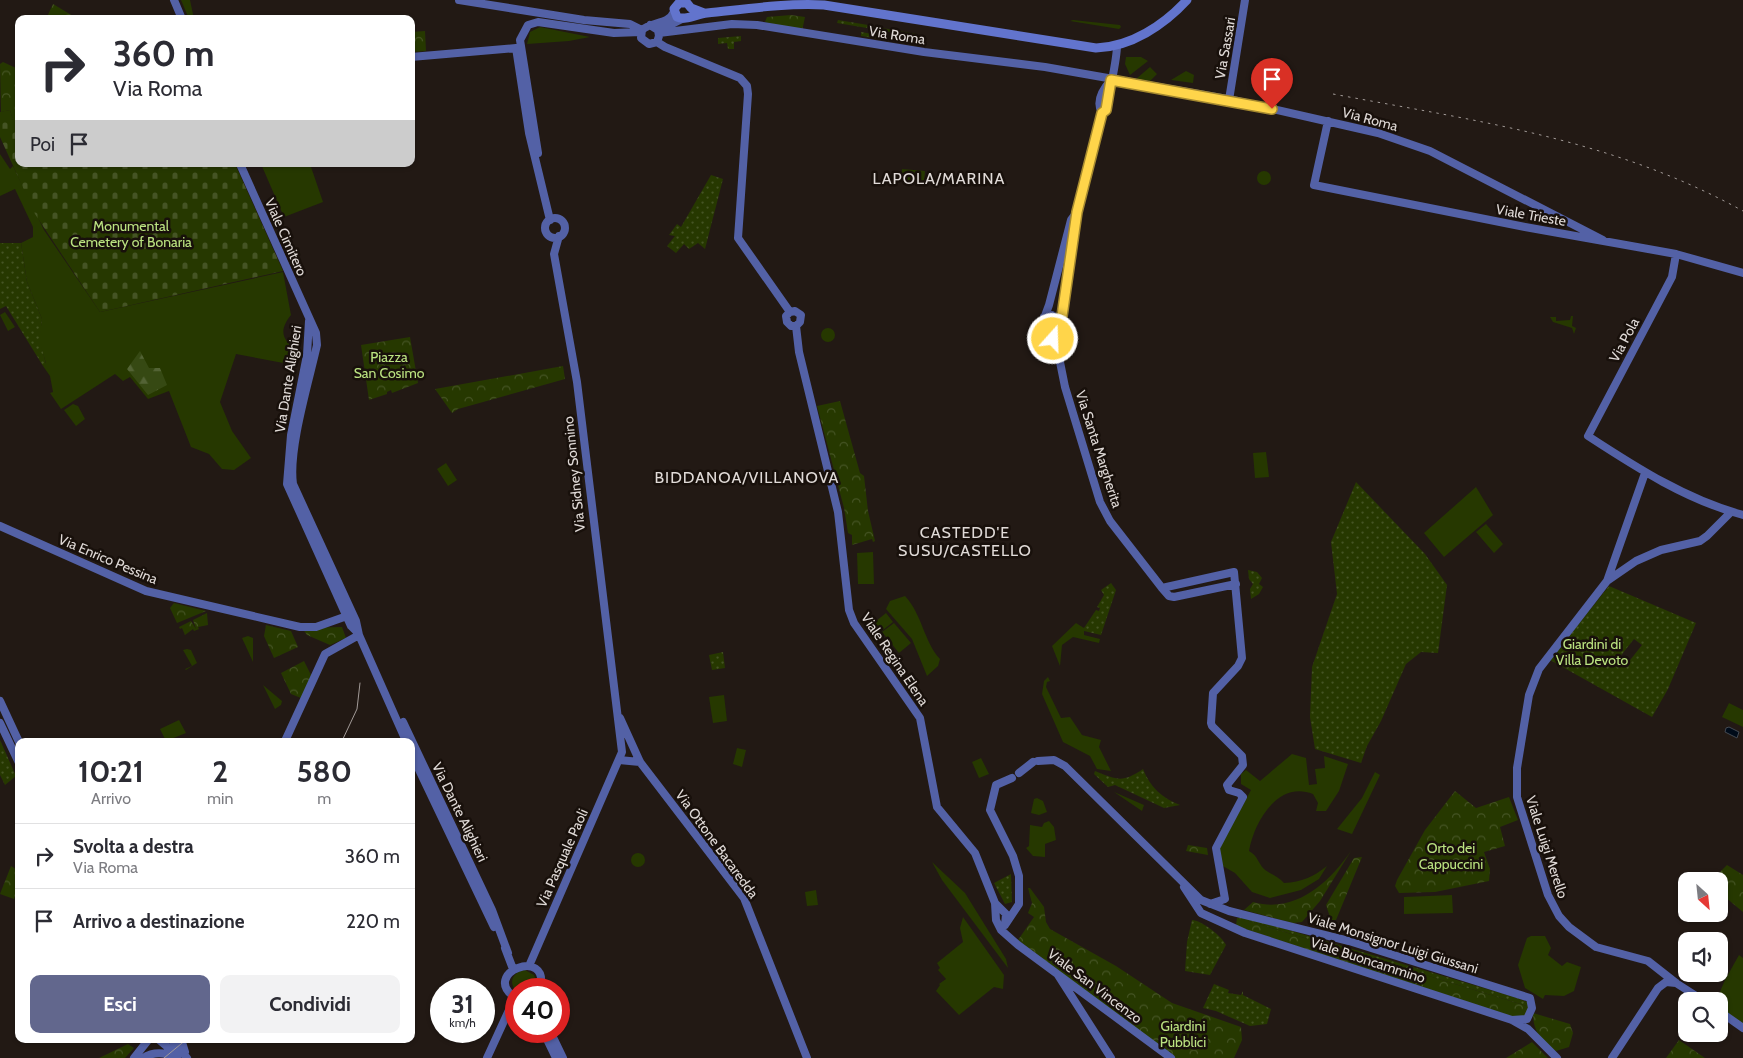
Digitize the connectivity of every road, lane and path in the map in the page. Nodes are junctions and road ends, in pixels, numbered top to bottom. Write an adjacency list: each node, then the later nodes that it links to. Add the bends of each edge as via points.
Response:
1 (174, 0): 7 (street)
2 (459, 0): 9 (street, via 630,24)
3 (1187, 0): 13 (main road, via 1168,20)
4 (1245, 0): 18 (street, Via Sassari)
5 (674, 6): 6 (main road); 6 (main road, via 682,2); 8 (street, via 669,19)
6 (687, 9): 10 (street); 13 (main road, via 704,13 790,3 824,5 1096,48)
7 (180, 15)
8 (650, 25): 9 (street); 10 (street)
9 (642, 31): 12 (street, via 641,38 646,43); 15 (street, via 614,33 534,22 525,29)
10 (659, 32): 11 (street, Via Roma); 12 (street)
11 (672, 32): 14 (street, via 664,38); 17 (street, Via Roma, via 754,24)
12 (657, 42): 14 (street)
13 (1117, 45): 17 (street)
14 (668, 48): 62 (street, Viale Regina Elena, via 740,78 748,90 738,238 790,312 801,315 796,326 799,352 838,512 849,610 854,623 920,718 937,807 975,853)
15 (518, 50): 16 (street); 22 (street, via 529,133)
16 (415, 57)
17 (1111, 80): 18 (street, Via Roma); 21 (street, via 1106,110 1102,113)
18 (1229, 100): 19 (street, Via Roma)
19 (1328, 121): 24 (street, Via Roma, via 1416,145); 24 (street, Viale Trieste, via 1314,185)
20 (241, 167): 28 (street, Viale Cimitero)
21 (1077, 212): 27 (street, via 1071,220); 29 (street)
22 (550, 220): 23 (street, via 546,232 552,237); 23 (street, via 557,218 563,223 564,230)
23 (559, 236): 46 (street, Via Sidney Sonnino, via 554,254 577,382)
24 (1603, 240): 25 (street, Viale Trieste)
25 (1676, 254): 26 (street, Viale Trieste); 33 (street, Via Pola, via 1672,277 1588,436)
26 (1743, 273)
27 (1044, 317): 29 (street, via 1052,315); 31 (street, via 1039,332)
28 (310, 321): 42 (street, Via Dante Alighieri, via 307,355 291,435 287,484); 43 (street, Via Dante Alighieri, via 317,345 298,430 293,484 356,621)
29 (1060, 322): 30 (street)
30 (1060, 330): 31 (street, via 1051,339); 32 (street, Via Santa Margherita)
31 (1041, 337): 32 (street)
32 (1060, 362): 41 (street, Via Santa Margherita, via 1100,502 1110,521)
33 (1645, 473): 34 (street); 37 (street, Viale Luigi Merello)
34 (1731, 512): 35 (street); 38 (street, via 1700,541 1670,546)
35 (1743, 515)
36 (0, 526): 42 (street, Via Enrico Pessina, via 146,591 300,627 316,627)
37 (1615, 557): 38 (street); 39 (street, Viale Luigi Merello)
38 (1628, 566): 39 (street)
39 (1615, 571): 72 (street, Viale Luigi Merello, via 1539,669 1528,704 1517,768 1517,797 1548,895 1559,916 1576,934 1595,946 1644,958)
40 (1236, 584): 41 (street, via 1174,597); 41 (street, via 1234,572); 61 (street, via 1242,658 1214,690 1211,723 1242,756 1244,761 1240,770 1227,785 1229,790 1242,794 1242,800 1216,848 1225,899)
41 (1162, 588)
42 (346, 616): 43 (street, Via Dante Alighieri)
43 (359, 635): 44 (street, Via Dante Alighieri); 49 (street, via 325,654)
44 (382, 685): 50 (street, Via Dante Alighieri); 51 (street, Via Dante Alighieri)
45 (0, 701): 48 (street)
46 (617, 710): 54 (street, Via Sidney Sonnino, via 622,752); 56 (street, Via Ottone Bacaredda)
47 (0, 723): 53 (street)
48 (17, 738)
49 (286, 738)
50 (405, 738)
51 (410, 738)
52 (415, 747): 66 (street, Via Dante Alighieri, via 478,878)
53 (15, 755)
54 (618, 760): 56 (street); 67 (street, Via Pasquale Paoli)
55 (415, 761): 66 (street, Via Dante Alighieri)
56 (640, 762): 94 (street, Via Ottone Bacaredda, via 744,898)
57 (1179, 880): 58 (street, Viale Buoncammino); 59 (street, Viale Buoncammino); 60 (street, Viale Buoncammino, via 1065,766 1054,760 1035,762 996,785 990,810 1017,864)
58 (1202, 900): 59 (street); 61 (street, Viale Buoncammino)
59 (1192, 901): 65 (street, Viale Buoncammino, via 1201,914)
60 (1016, 904): 62 (street); 64 (street, via 1016,911)
61 (1210, 904): 63 (street, Viale Buoncammino)
62 (998, 909): 64 (street, Viale Regina Elena, via 1007,916)
63 (1229, 911): 65 (street, via 1229,920); 76 (street, Viale Monsignor Luigi Giussani, via 1349,941 1521,994 1530,998)
64 (1004, 922): 69 (street, Viale San Vincenzo, via 1005,934)
65 (1224, 923): 79 (street, Viale Buoncammino, via 1254,936)
66 (508, 953): 68 (street, Via Dante Alighieri)
67 (529, 966): 68 (street); 71 (street)
68 (513, 969): 70 (street)
69 (1057, 973): 73 (street, Viale San Vincenzo); 75 (street)
70 (507, 978)
71 (540, 978)
72 (1662, 980): 74 (street, via 1676,983); 98 (street)
73 (1077, 988): 75 (street); 96 (street, Viale San Vincenzo)
74 (1690, 992)
75 (1069, 993): 95 (street)
76 (1530, 1016): 79 (street, via 1523,1021); 81 (street, Viale Monsignor Luigi Giussani)
77 (1728, 1018): 80 (street)
78 (505, 1020): 91 (street)
79 (1512, 1020): 81 (street, Viale Buoncammino)
80 (1743, 1028)
81 (1534, 1034): 97 (street, Viale Buoncammino)
82 (146, 1043): 89 (street)
83 (163, 1043): 88 (street)
84 (174, 1043): 88 (street)
85 (182, 1043): 88 (street)
86 (549, 1043): 92 (street)
87 (555, 1043): 93 (street)
88 (182, 1057): 90 (street, via 155,1053)
89 (134, 1058)
90 (143, 1058)
91 (487, 1058)
92 (556, 1058)
93 (562, 1058)
94 (807, 1058)
95 (1111, 1058)
96 (1171, 1058)
97 (1557, 1058)
98 (1612, 1058)

